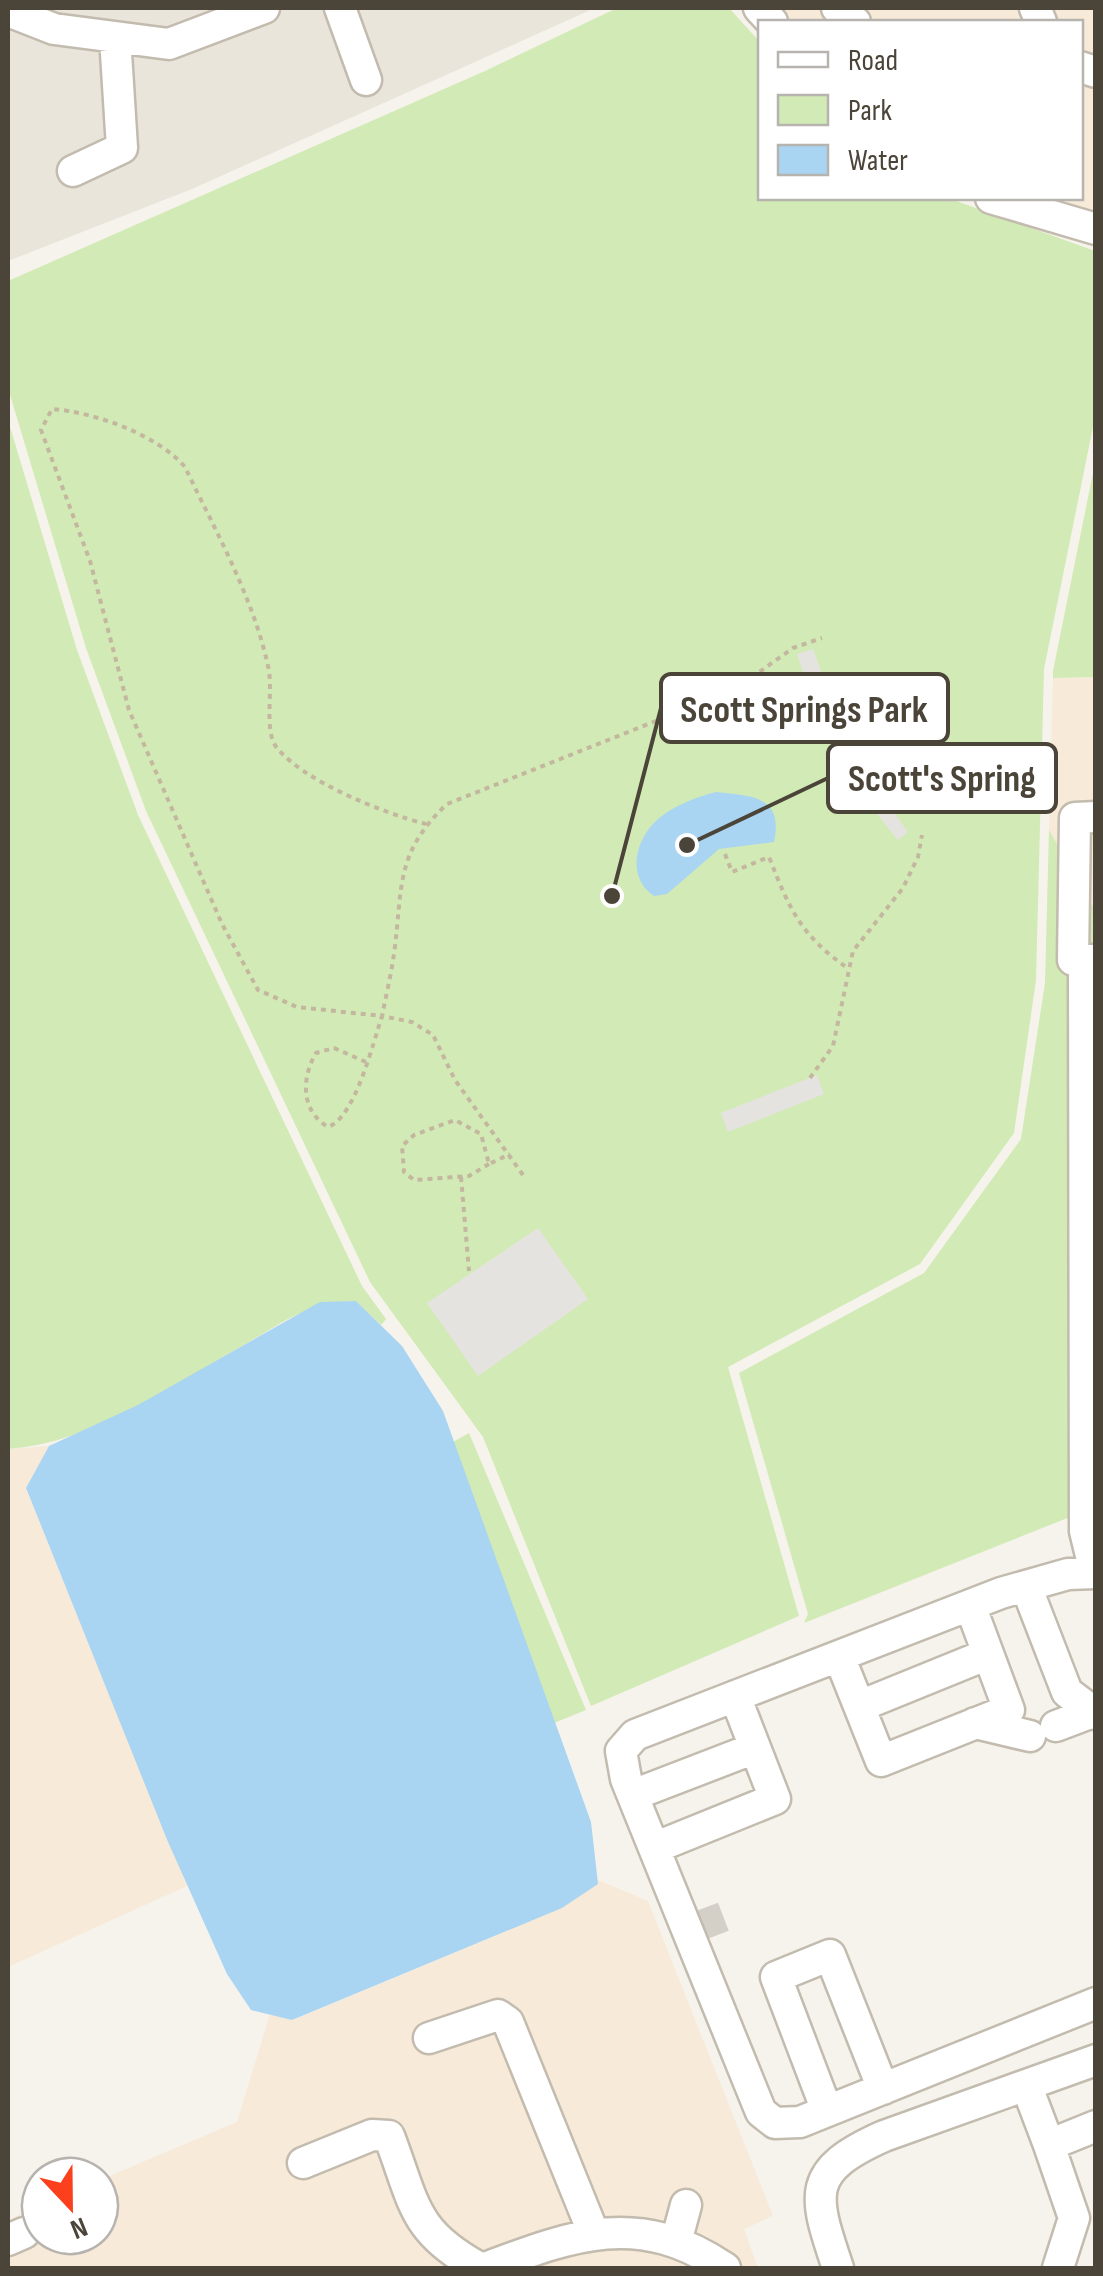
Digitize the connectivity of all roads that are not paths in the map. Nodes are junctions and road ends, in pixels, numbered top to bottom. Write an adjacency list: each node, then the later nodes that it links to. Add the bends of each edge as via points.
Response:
1 (264, 8): 4 (street, via 169,44)
2 (340, 8): 5 (street)
3 (8, 11): 4 (street, via 54,29)
4 (115, 37): 6 (street, via 122,148)
5 (366, 80)
6 (73, 171)
7 (997, 200): 8 (street)
8 (1096, 229)
9 (1085, 817): 10 (street, via 1073,960)
10 (1090, 960): 11 (street, via 1085,1531)
11 (1095, 1573): 12 (street)
12 (1026, 1586): 13 (street); 18 (street, via 1067,1692)
13 (970, 1606): 14 (street); 15 (street)
14 (988, 1654): 17 (street); 19 (street, via 1009,1710)
15 (840, 1656): 16 (street); 17 (street)
16 (735, 1696): 20 (street); 21 (street, via 635,1734 622,1751)
17 (860, 1706): 19 (street, via 881,1761)
18 (1094, 1713): 19 (street, via 1043,1731)
19 (975, 1723)
20 (755, 1748): 21 (street); 22 (street, via 775,1798)
21 (633, 1795): 22 (street)
22 (654, 1848): 23 (street)
23 (667, 1880): 24 (street); 26 (street)
24 (704, 1908)
25 (717, 1942): 26 (street)
26 (714, 1995): 32 (street, via 762,2112 775,2123)
27 (1096, 2003): 31 (street)
28 (429, 2038): 37 (street, via 498,2016 508,2022)
29 (1096, 2060): 30 (street)
30 (1027, 2087): 34 (street); 42 (street, via 884,2136 829,2168 820,2207)
31 (883, 2089): 32 (street); 32 (street, via 830,1956 776,1977)
32 (827, 2112)
33 (1096, 2126): 34 (street)
34 (1049, 2145): 43 (street, via 1074,2218)
35 (303, 2163): 39 (street, via 372,2136 389,2136)
36 (686, 2204): 38 (street)
37 (593, 2232): 38 (street, via 644,2232); 40 (street)
38 (676, 2242): 41 (street)
39 (438, 2258): 40 (street)
40 (482, 2268)
41 (725, 2268)
42 (838, 2268)
43 (1058, 2268)

